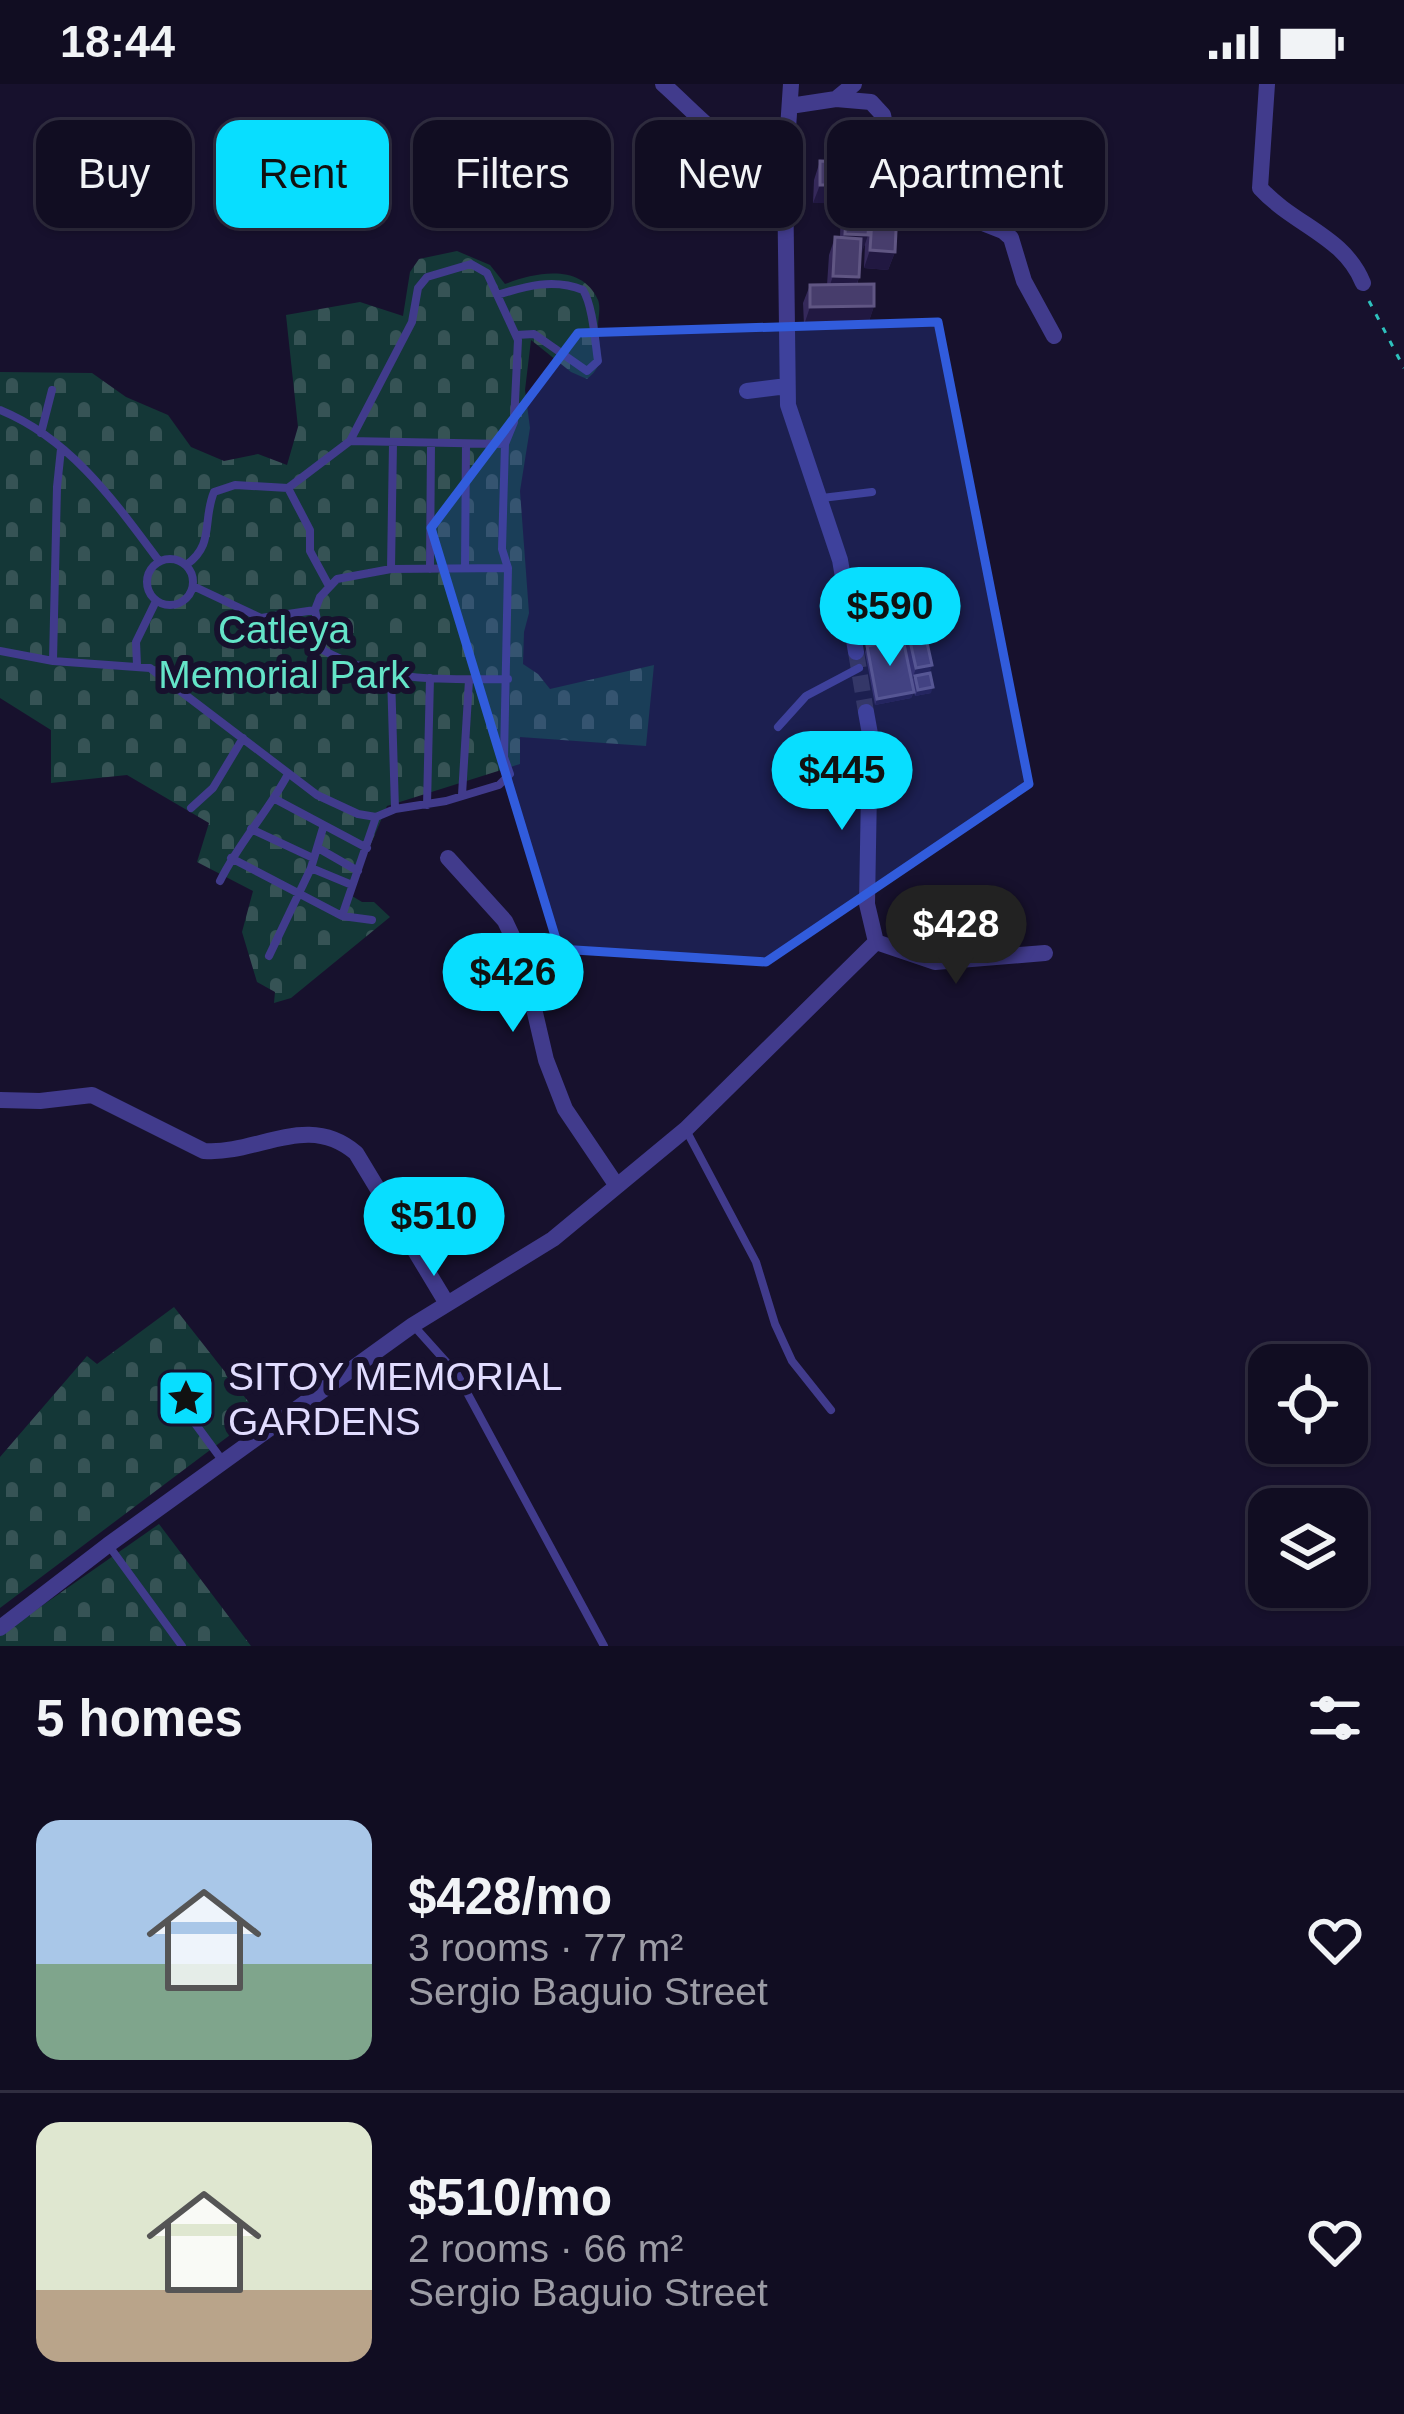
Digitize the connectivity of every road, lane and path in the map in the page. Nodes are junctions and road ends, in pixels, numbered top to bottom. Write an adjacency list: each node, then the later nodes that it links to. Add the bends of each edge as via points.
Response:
1 (663, 84): 7 (street)
2 (791, 84): 6 (street)
3 (854, 84): 5 (street)
4 (1267, 84): 10 (street, via 1260,188 1345,250)
5 (836, 99): 6 (street); 13 (street, via 871,102 883,115 892,158 912,195 1011,238)
6 (790, 106): 8 (street)
7 (704, 120)
8 (789, 120)
9 (786, 228): 15 (street)
10 (1363, 283): 14 (path)
11 (497, 295): 12 (lane); 12 (lane, via 532,284 583,290 598,362 587,371 534,334); 20 (lane, via 487,273 471,264 427,277)
12 (516, 335): 24 (lane, via 514,422)
13 (1054, 336)
14 (1404, 368)
15 (787, 386): 17 (street); 28 (street)
16 (52, 389): 19 (lane)
17 (747, 391)
18 (0, 410): 19 (lane)
19 (41, 433): 25 (lane)
20 (350, 441): 21 (lane); 26 (lane)
21 (393, 443): 22 (lane); 32 (lane)
22 (431, 444): 23 (lane); 33 (lane)
23 (466, 444): 24 (lane); 34 (lane)
24 (505, 444): 31 (lane)
25 (62, 448): 29 (lane); 41 (lane)
26 (289, 488): 30 (lane, via 214,492 208,537); 36 (lane)
27 (872, 492): 28 (lane)
28 (821, 498): 40 (street)
29 (159, 561): 30 (lane); 37 (lane, via 146,580)
30 (185, 565): 35 (lane)
31 (508, 568): 34 (lane); 45 (lane)
32 (392, 569): 33 (lane); 36 (lane, via 357,572)
33 (430, 569): 34 (lane)
34 (466, 569)
35 (193, 586): 37 (lane, via 178,604); 38 (lane, via 261,618)
36 (329, 586): 38 (lane)
37 (156, 601): 42 (lane, via 136,642)
38 (316, 610): 43 (lane, via 323,650)
39 (0, 652): 41 (lane)
40 (857, 660): 48 (lane)
41 (53, 661): 42 (lane)
42 (137, 665): 49 (lane, via 159,672)
43 (391, 675): 44 (lane); 55 (lane)
44 (430, 678): 46 (lane); 53 (lane)
45 (508, 679): 46 (lane); 51 (lane, via 510,774)
46 (469, 680): 51 (lane)
47 (866, 712): 69 (street, via 867,904)
48 (778, 727)
49 (244, 737): 50 (lane); 54 (lane)
50 (288, 774): 52 (lane); 56 (lane, via 328,803)
51 (462, 795): 53 (lane)
52 (274, 800): 57 (lane); 58 (lane)
53 (428, 805): 55 (lane)
54 (191, 808)
55 (395, 809): 56 (lane)
56 (376, 817): 59 (lane)
57 (323, 828): 59 (lane); 60 (lane)
58 (251, 829): 60 (lane); 62 (lane)
59 (367, 848): 63 (lane)
60 (314, 858): 63 (lane); 65 (lane); 66 (lane)
61 (448, 858): 74 (street, via 505,921 566,1109)
62 (231, 859): 64 (lane); 66 (lane)
63 (358, 872): 65 (lane)
64 (220, 880)
65 (352, 886): 67 (lane)
66 (297, 893): 67 (lane); 71 (lane)
67 (342, 916): 68 (lane)
68 (372, 920)
69 (876, 942): 70 (street, via 935,962); 73 (street)
70 (1045, 953)
71 (268, 956)
72 (0, 1100): 75 (street, via 92,1095 204,1151 300,1134 340,1139)
73 (686, 1129): 74 (street); 78 (lane, via 756,1262 792,1361)
74 (617, 1186): 75 (street, via 553,1239)
75 (446, 1302): 76 (street)
76 (412, 1325): 79 (street); 83 (lane, via 457,1374)
77 (174, 1395): 79 (lane)
78 (831, 1410)
79 (223, 1461): 80 (street)
80 (108, 1545): 81 (street); 82 (lane)
81 (0, 1628)
82 (182, 1646)
83 (604, 1646)

